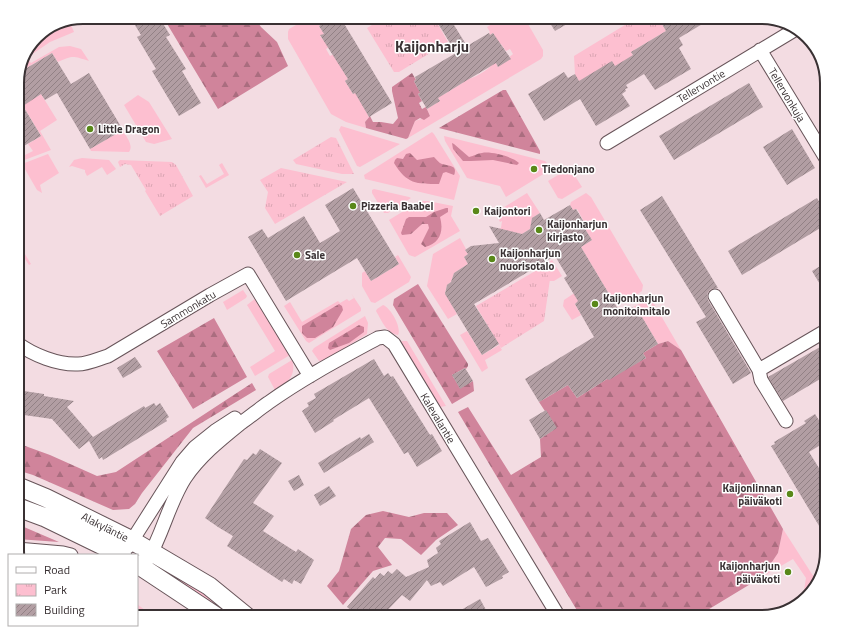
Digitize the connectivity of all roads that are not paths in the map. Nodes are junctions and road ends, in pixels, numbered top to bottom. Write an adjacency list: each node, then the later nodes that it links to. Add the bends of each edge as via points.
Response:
1 (791, 32): 2 (street, Tellervontie)
2 (760, 50): 3 (street, Tellervontie); 4 (street, Tellervonkuja)
3 (607, 143)
4 (820, 149)
5 (715, 296): 8 (street)
6 (820, 334): 8 (street)
7 (24, 348): 9 (street, Sammonkatu, via 41,357 59,362 78,364 93,361 108,356 248,274)
8 (759, 370): 11 (street, via 761,380)
9 (310, 376): 10 (street, Kalevalantie); 20 (street, Kalevalantie, via 378,338 385,337 394,344)
10 (268, 403): 15 (street, Kalevalantie, via 239,415 195,447 182,462); 17 (street, Kalevalantie, via 205,453 172,503 164,525)
11 (786, 421)
12 (24, 489): 15 (main road, Alakyläntie, via 46,498)
13 (24, 510): 15 (main road, Alakyläntie)
14 (24, 550): 16 (street)
15 (125, 550)
16 (68, 554)
17 (144, 561): 18 (main road, Alakyläntie); 19 (main road, Alakyläntie, via 209,586)
18 (208, 610)
19 (238, 610)
20 (554, 610)

